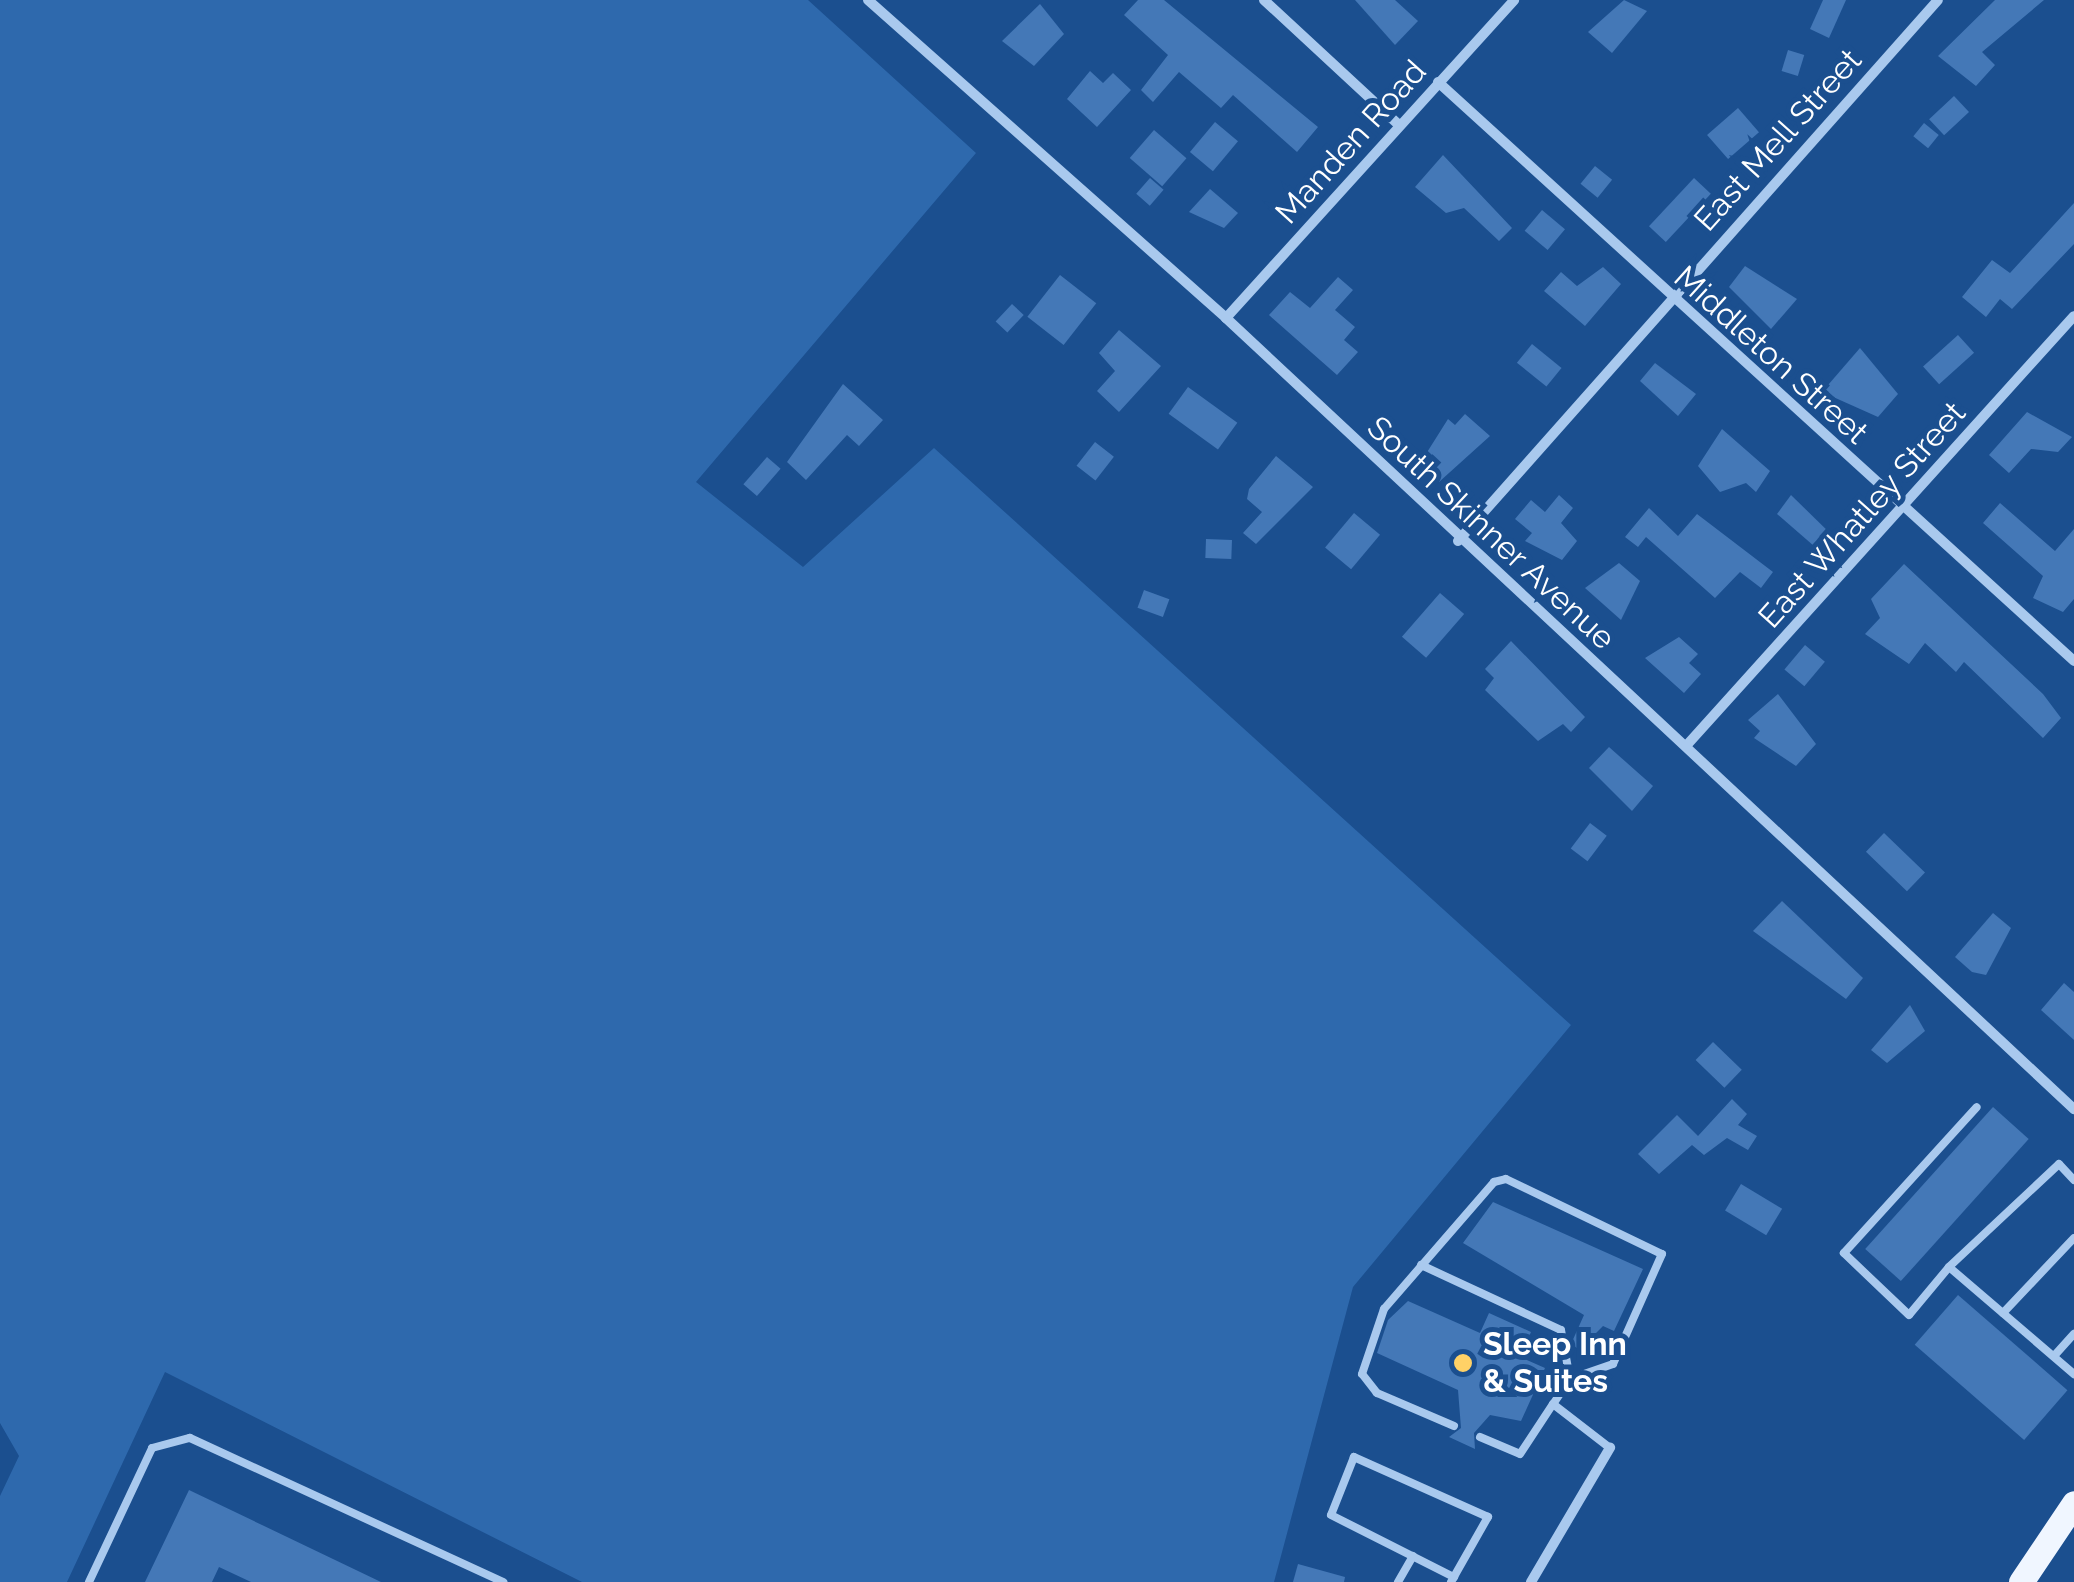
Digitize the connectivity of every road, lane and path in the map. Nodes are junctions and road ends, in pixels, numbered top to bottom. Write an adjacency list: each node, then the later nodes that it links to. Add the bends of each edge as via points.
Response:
1 (868, 0): 9 (street, South Skinner Avenue)
2 (1264, 0): 6 (street)
3 (1514, 0): 5 (street, Manden Road)
4 (1938, 0): 7 (street, East Mell Street)
5 (1438, 82): 6 (street, Manden Road); 7 (street, Middleton Street)
6 (1398, 124): 9 (street, Manden Road)
7 (1670, 298): 10 (street, Middleton Street); 11 (street, East Mell Street)
8 (2074, 316): 10 (street, East Whatley Street)
9 (1226, 318): 11 (street, South Skinner Avenue)
10 (1902, 509): 12 (street, Middleton Street); 13 (street, East Whatley Street)
11 (1458, 541): 13 (street, South Skinner Avenue)
12 (2074, 662)
13 (1686, 746): 15 (street, South Skinner Avenue)
14 (1977, 1108): 19 (lane, via 1844,1253 1909,1315)
15 (2074, 1108)
16 (2074, 1180): 19 (lane, via 2059,1164)
17 (2074, 1238): 20 (lane)
18 (1421, 1265): 21 (lane); 25 (lane, via 1500,1179 1658,1248 1662,1261); 30 (lane, via 1384,1309 1362,1374 1376,1393)
19 (1949, 1267): 20 (lane)
20 (2004, 1313): 26 (lane)
21 (1562, 1330): 23 (lane); 28 (lane)
22 (2074, 1334): 26 (lane)
23 (1574, 1336)
24 (1594, 1345): 25 (lane)
25 (1617, 1355): 28 (lane)
26 (2054, 1356): 27 (lane)
27 (2074, 1374)
28 (1570, 1379): 29 (lane)
29 (1553, 1404): 31 (lane, via 1520,1454); 32 (lane)
30 (1454, 1426)
31 (1480, 1437)
32 (1610, 1448): 39 (street)
33 (2074, 1503): 40 (main road)
34 (1413, 1556): 35 (lane); 35 (lane, via 1331,1515 1354,1458 1488,1517); 38 (lane)
35 (1453, 1579)
36 (89, 1582): 37 (lane, via 152,1448 190,1438)
37 (503, 1582)
38 (1398, 1582)
39 (1532, 1582)
40 (2021, 1582)

